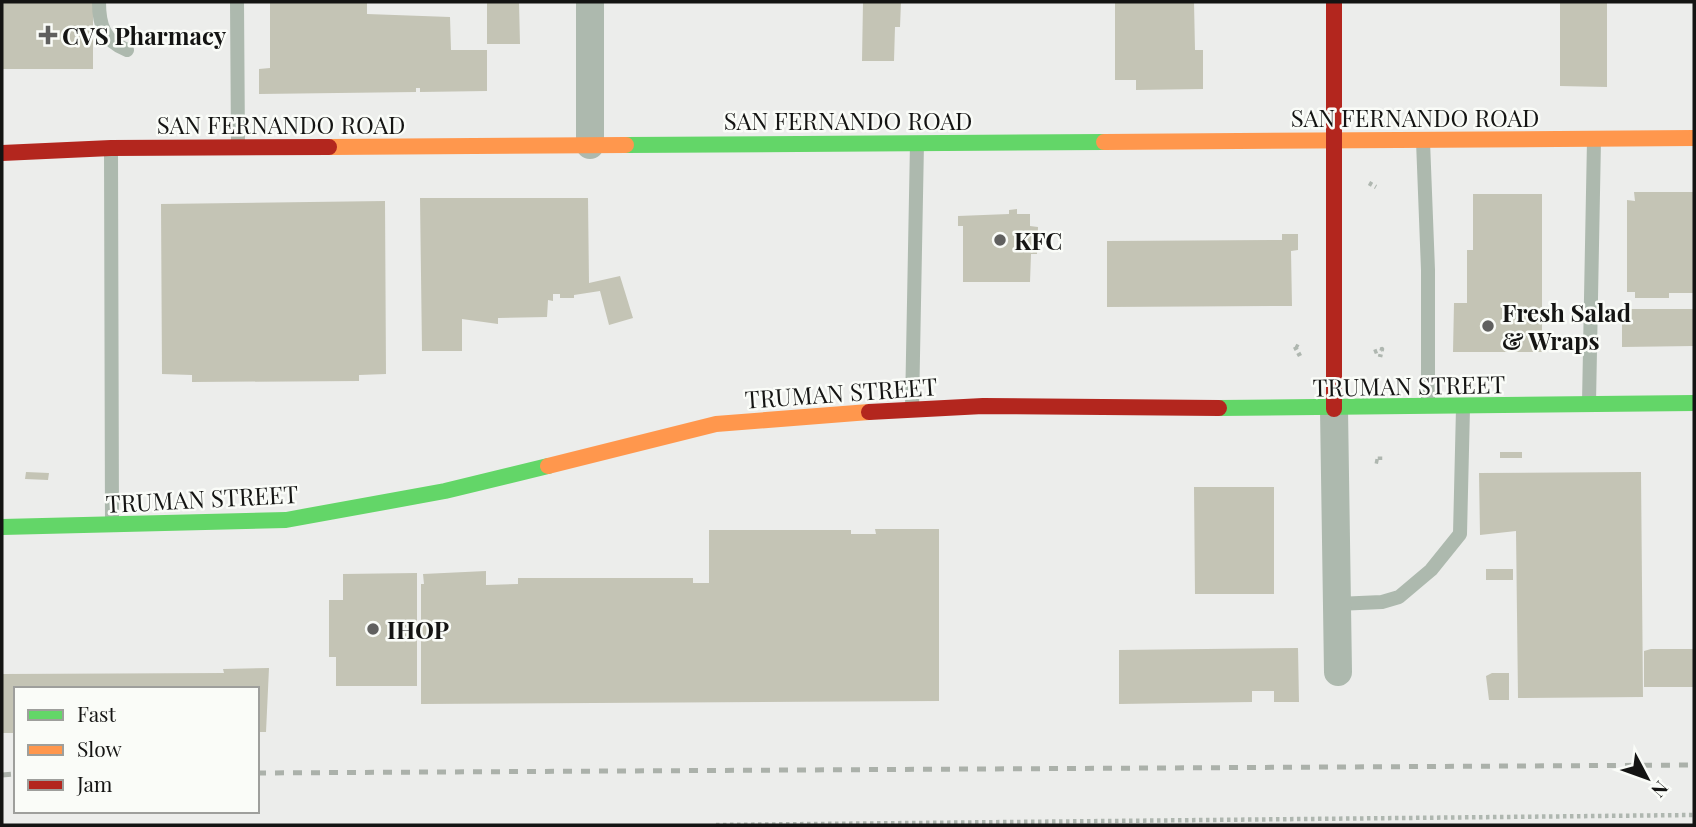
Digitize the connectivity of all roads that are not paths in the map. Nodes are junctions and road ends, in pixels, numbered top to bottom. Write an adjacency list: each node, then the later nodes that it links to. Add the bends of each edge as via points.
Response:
1 (99, 2): 5 (lane, via 104,33)
2 (237, 2): 12 (lane)
3 (590, 2): 11 (street)
4 (1334, 2): 8 (main road)
5 (127, 50)
6 (1694, 138): 7 (main road, SAN FERNANDO ROAD)
7 (1594, 139): 9 (main road, SAN FERNANDO ROAD); 16 (lane)
8 (1335, 140): 9 (main road, SAN FERNANDO ROAD); 10 (main road, SAN FERNANDO ROAD); 20 (main road)
9 (1423, 140): 19 (lane)
10 (916, 141): 11 (main road, SAN FERNANDO ROAD); 18 (lane)
11 (590, 145): 12 (main road, SAN FERNANDO ROAD)
12 (238, 147): 13 (main road, SAN FERNANDO ROAD)
13 (111, 148): 14 (main road, SAN FERNANDO ROAD); 21 (lane)
14 (2, 153)
15 (1694, 403): 16 (main road, TRUMAN STREET)
16 (1589, 404): 17 (main road, TRUMAN STREET)
17 (1463, 407): 19 (main road, TRUMAN STREET); 23 (lane, via 1460,534 1431,570 1399,597)
18 (912, 408): 20 (main road, TRUMAN STREET); 21 (main road, TRUMAN STREET, via 716,425 445,491 286,520)
19 (1429, 408): 20 (main road, TRUMAN STREET)
20 (1334, 409): 23 (street)
21 (112, 525): 22 (main road, TRUMAN STREET)
22 (2, 527)
23 (1337, 604): 24 (street)
24 (1338, 672)

